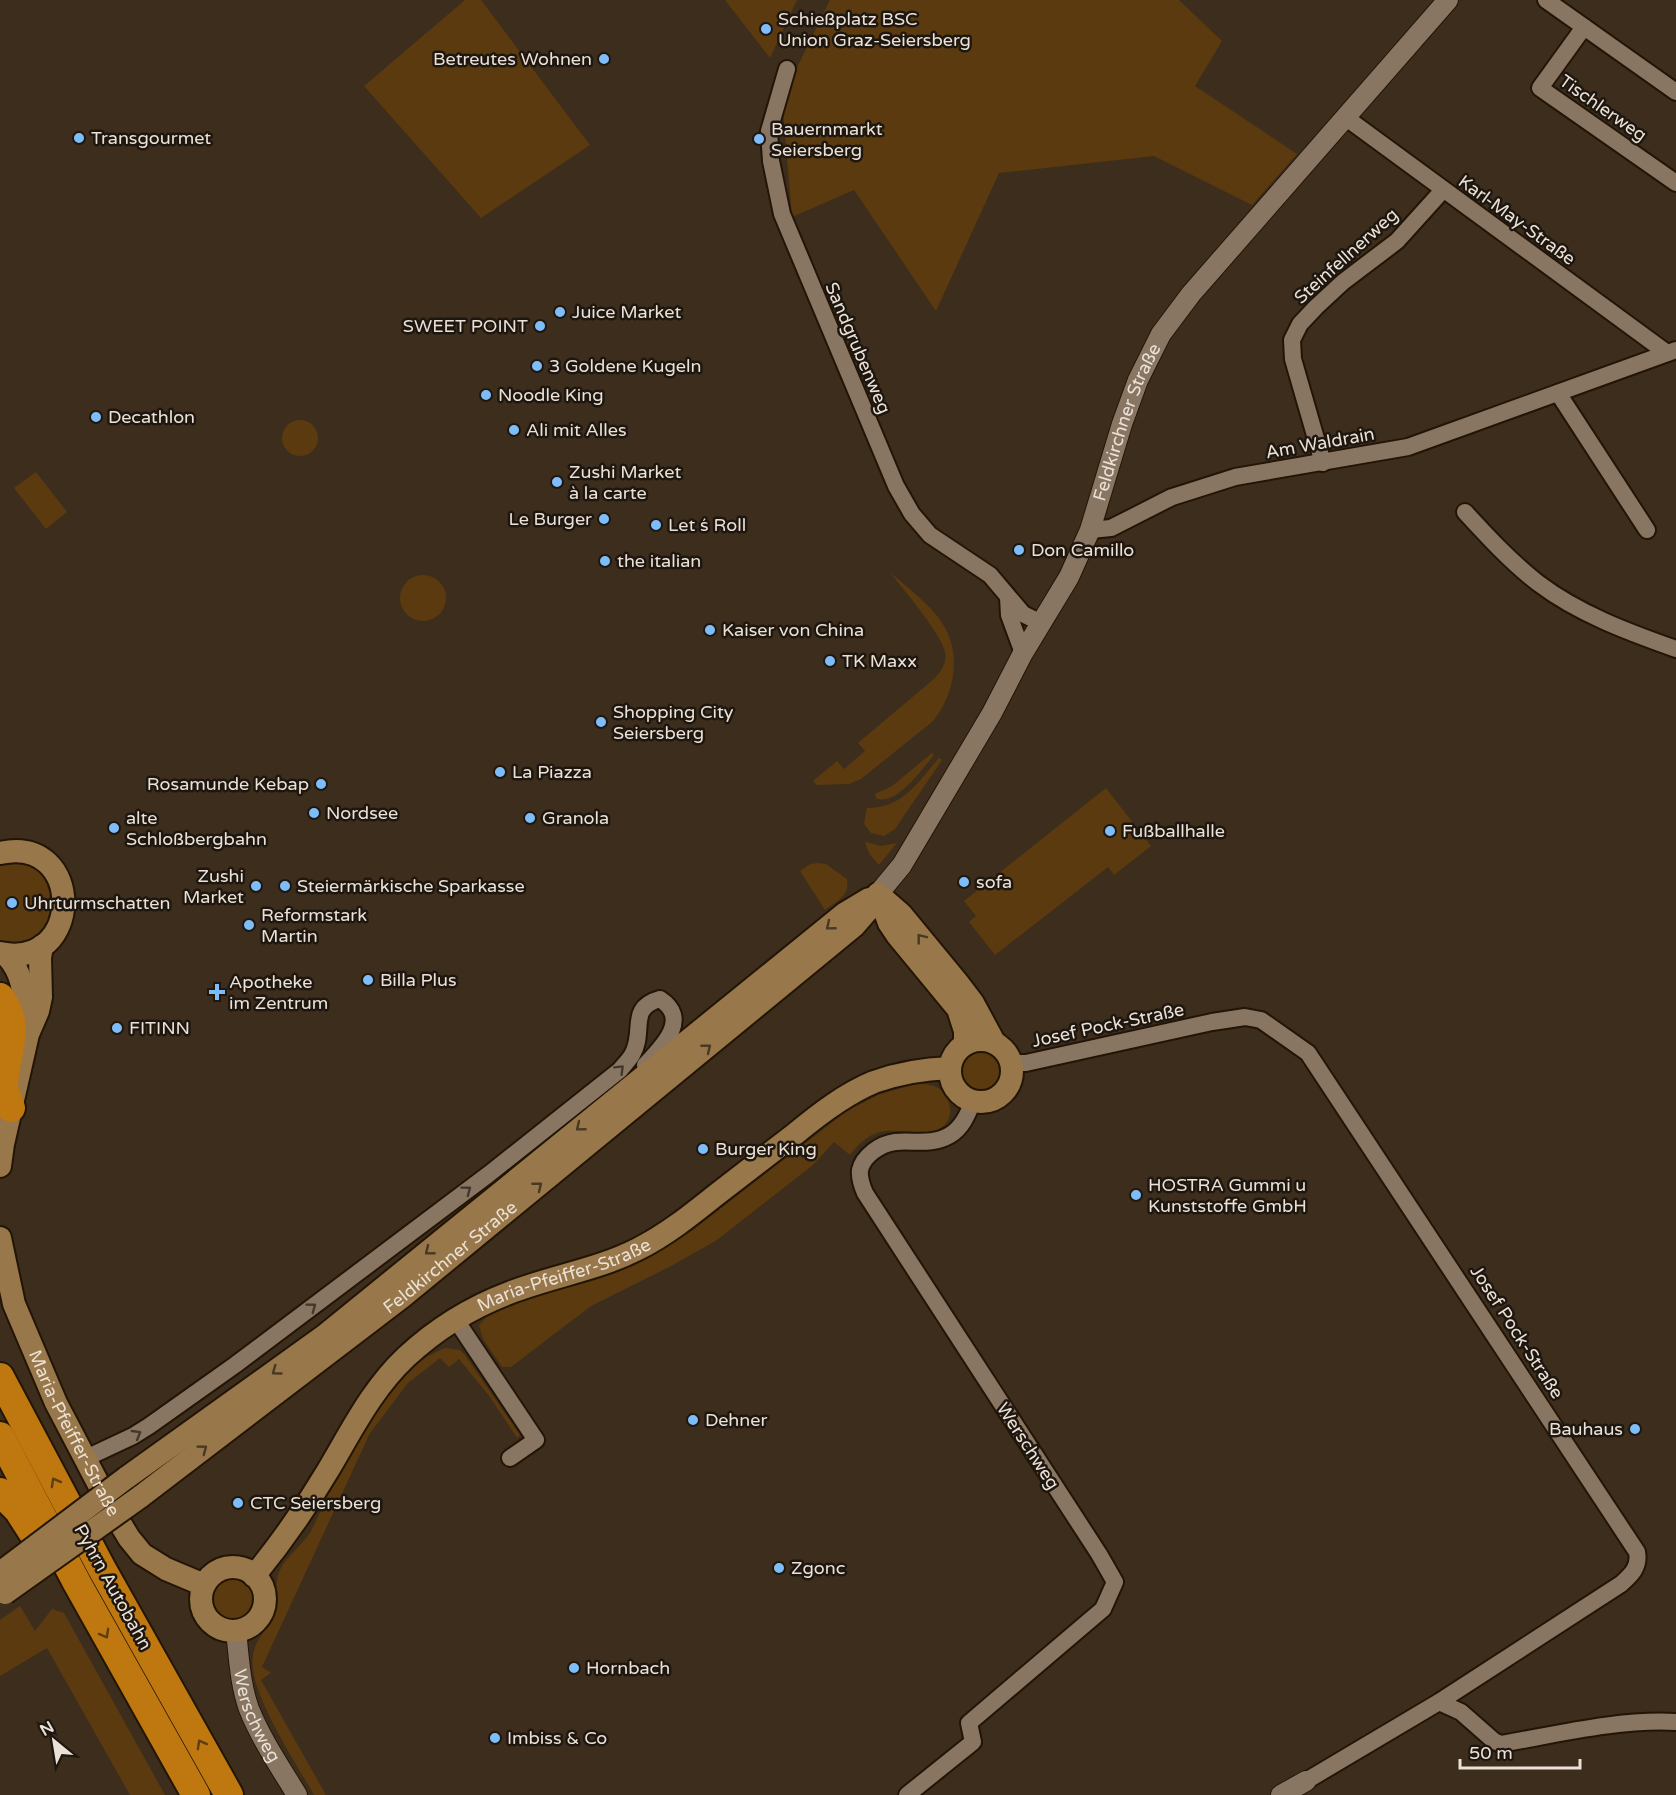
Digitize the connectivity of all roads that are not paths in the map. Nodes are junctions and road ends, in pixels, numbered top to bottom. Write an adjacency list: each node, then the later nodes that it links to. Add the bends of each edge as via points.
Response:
1 (1448, 0): 6 (street, Feldkirchner Straße)
2 (1546, 0): 3 (street)
3 (1584, 27): 5 (street); 7 (street, Tischlerweg, via 1540,88)
4 (787, 69): 15 (street, Sandgrubenweg, via 769,130 771,161 782,214 802,265 896,486 912,514 930,535 990,575)
5 (1676, 92)
6 (1345, 117): 8 (street, Karl-May-Straße); 13 (street, Feldkirchner Straße, via 1161,334 1134,391)
7 (1676, 183)
8 (1443, 190): 9 (street, Karl-May-Straße); 11 (street, Steinfellnerweg, via 1397,241 1316,307 1292,340 1293,359)
9 (1671, 352): 10 (street, Am Waldrain)
10 (1558, 393): 11 (street, Am Waldrain, via 1408,447); 14 (street)
11 (1323, 463): 13 (street, Am Waldrain, via 1235,477 1195,488 1111,528)
12 (1465, 512): 17 (street, via 1539,583 1577,608)
13 (1090, 530): 16 (street, Feldkirchner Straße, via 1069,577)
14 (1647, 530)
15 (1008, 597): 16 (street, Sandgrubenweg, via 1023,614); 18 (street, via 1009,615)
16 (1041, 623): 18 (street, Feldkirchner Straße)
17 (1676, 649)
18 (1023, 653): 20 (street, Feldkirchner Straße, via 902,865)
19 (0, 853): 21 (main road, via 19,851 35,856 58,878 65,900 63,915 58,929)
20 (878, 894): 25 (main road, one-way to 20, via 957,982 901,914); 26 (main road, via 889,923 958,1009); 30 (main road, Feldkirchner Straße, one-way to 30, via 844,914); 43 (main road, Feldkirchner Straße, one-way to 20, bridge, via 140,1497 402,1297 854,926)
21 (42, 946): 22 (main road, via 28,953); 24 (main road, via 41,997)
22 (3, 954): 24 (main road, via 18,970 24,988)
23 (0, 997): 31 (highway, via 10,1017 13,1038 3,1087)
24 (28, 1034): 31 (main road)
25 (994, 1042): 26 (main road, via 977,1039); 27 (main road)
26 (965, 1044): 28 (main road, via 956,1052)
27 (1012, 1063): 29 (main road, via 1012,1076 1005,1091 988,1101); 45 (street, Josef Pock-Straße, via 1245,1017 1261,1020 1308,1053 1639,1558 1633,1574 1621,1584)
28 (950, 1068): 29 (main road, via 955,1088); 34 (main road, Maria-Pfeiffer-Straße, via 914,1071 859,1089 806,1125 688,1218 639,1248 597,1266 510,1293)
29 (973, 1101): 51 (street, Werschweg, via 952,1134 929,1143 885,1144 867,1157 860,1178 865,1193 1114,1582 1103,1609 969,1723 973,1742)
30 (611, 1102): 38 (street, one-way to 30, via 133,1436 235,1365 620,1070 633,1054 640,1012 647,1003 660,999 674,1014 673,1029 660,1050); 43 (main road, Feldkirchner Straße, one-way to 43, bridge, via 324,1336 126,1478)
31 (11, 1108): 32 (main road)
32 (0, 1166)
33 (0, 1238): 38 (main road, Maria-Pfeiffer-Straße, via 14,1304)
34 (456, 1320): 37 (street, via 536,1440); 40 (main road, Maria-Pfeiffer-Straße, via 406,1357 378,1388 282,1543)
35 (0, 1377): 49 (highway, Pyhrn Autobahn, one-way to 35, via 102,1569)
36 (0, 1436): 41 (highway, Pyhrn Autobahn)
37 (510, 1458)
38 (84, 1459): 42 (main road, Maria-Pfeiffer-Straße, via 142,1554)
39 (0, 1492): 41 (highway, via 18,1510 53,1566)
40 (254, 1576): 42 (main road, via 243,1569 227,1568 215,1573); 44 (main road, via 263,1591 263,1609 253,1623)
41 (77, 1583): 48 (highway, Pyhrn Autobahn, one-way to 48)
42 (204, 1585): 44 (main road, via 201,1600 205,1615 221,1629)
43 (2, 1588)
44 (236, 1630): 50 (street, Werschweg, via 249,1709)
45 (1439, 1702): 46 (street, via 1461,1712 1501,1744 1600,1727); 47 (street, Josef Pock-Straße)
46 (1676, 1722)
47 (1306, 1781): 52 (street)
48 (196, 1795)
49 (230, 1795)
50 (297, 1795)
51 (907, 1795)
52 (1281, 1795)

